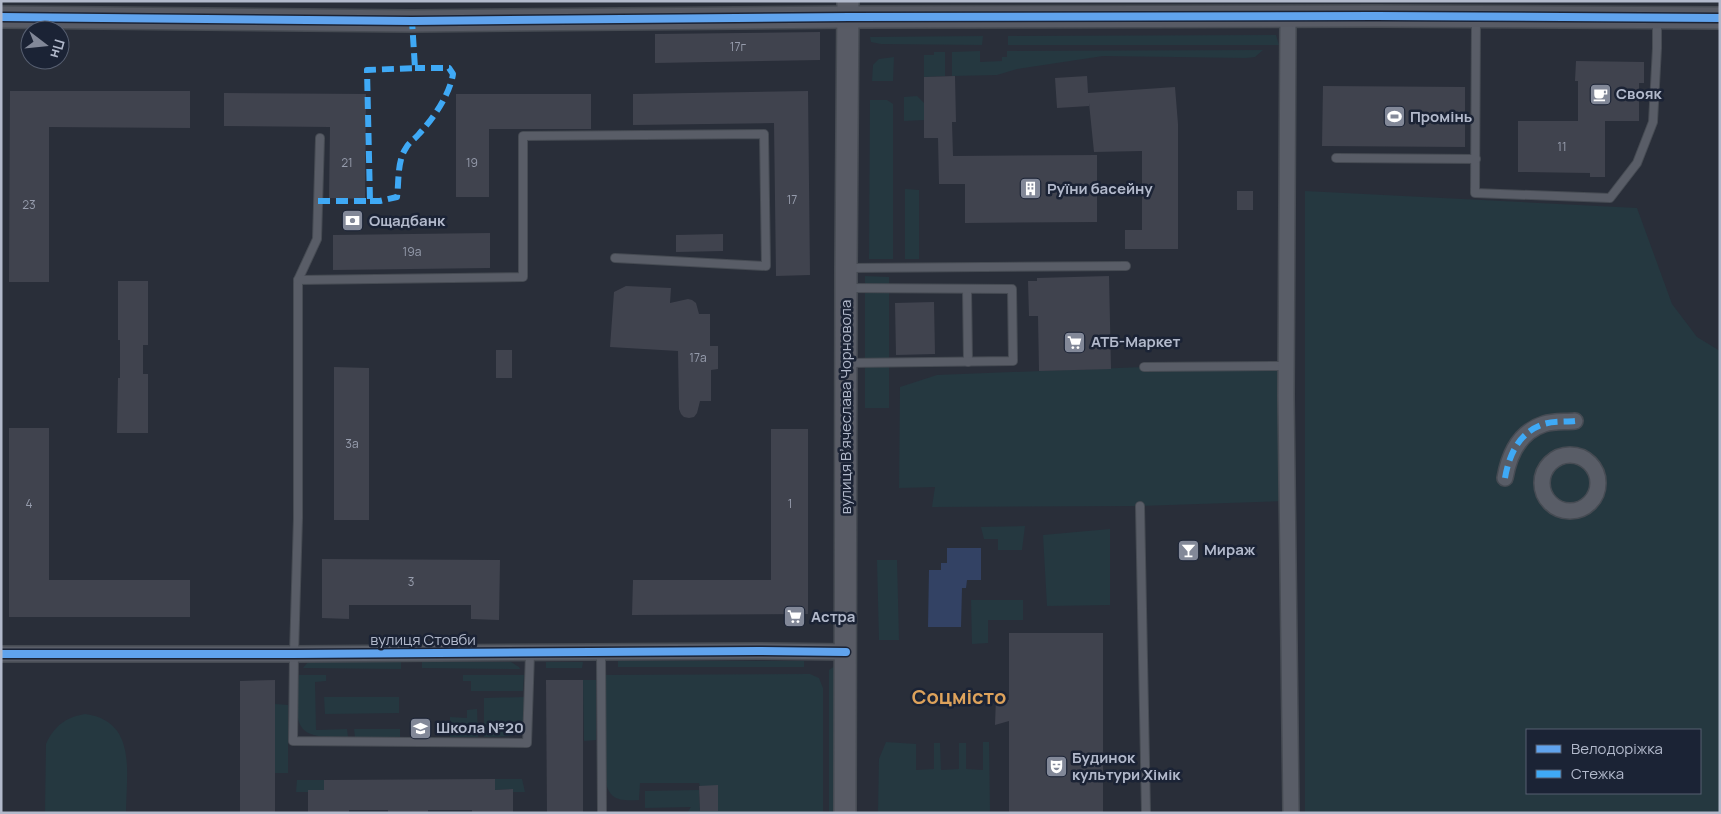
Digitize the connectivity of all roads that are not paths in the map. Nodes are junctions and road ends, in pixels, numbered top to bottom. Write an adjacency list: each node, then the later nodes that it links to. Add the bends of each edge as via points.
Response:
1 (849, 9): 2 (street); 3 (street, via 412,21); 12 (street, вулиця Вʼячеслава Чорновола)
2 (1288, 16): 4 (street); 17 (street)
3 (1, 17)
4 (1476, 17): 6 (street); 9 (lane)
5 (1720, 18): 6 (street)
6 (1657, 19): 9 (lane, via 1652,122 1637,163 1610,198 1475,193)
7 (320, 138): 13 (lane, via 316,239)
8 (1336, 158): 9 (lane)
9 (1476, 159)
10 (616, 258): 13 (lane, via 766,266 764,134 523,136 523,277)
11 (1126, 266): 12 (lane)
12 (846, 278): 14 (lane); 16 (street, вулиця Вʼячеслава Чорновола)
13 (298, 280): 26 (lane, via 298,518)
14 (967, 289): 15 (lane); 15 (lane, via 1012,289 1013,361)
15 (968, 362): 16 (lane)
16 (846, 364): 23 (street, вулиця Вʼячеслава Чорновола)
17 (1286, 366): 18 (lane); 30 (street)
18 (1144, 367)
19 (1575, 421): 20 (street, via 1542,424 1529,432 1510,455)
20 (1505, 478)
21 (1140, 506): 29 (lane)
22 (601, 652): 23 (street, вулиця Стовби); 24 (street, вулиця Стовби); 27 (lane)
23 (846, 652): 28 (street, вулиця Вʼячеслава Чорновола)
24 (530, 653): 26 (street, вулиця Стовби); 26 (lane, via 527,743 293,741)
25 (1, 654): 26 (street, вулиця Стовби)
26 (294, 654)
27 (602, 813)
28 (845, 813)
29 (1146, 813)
30 (1291, 813)

